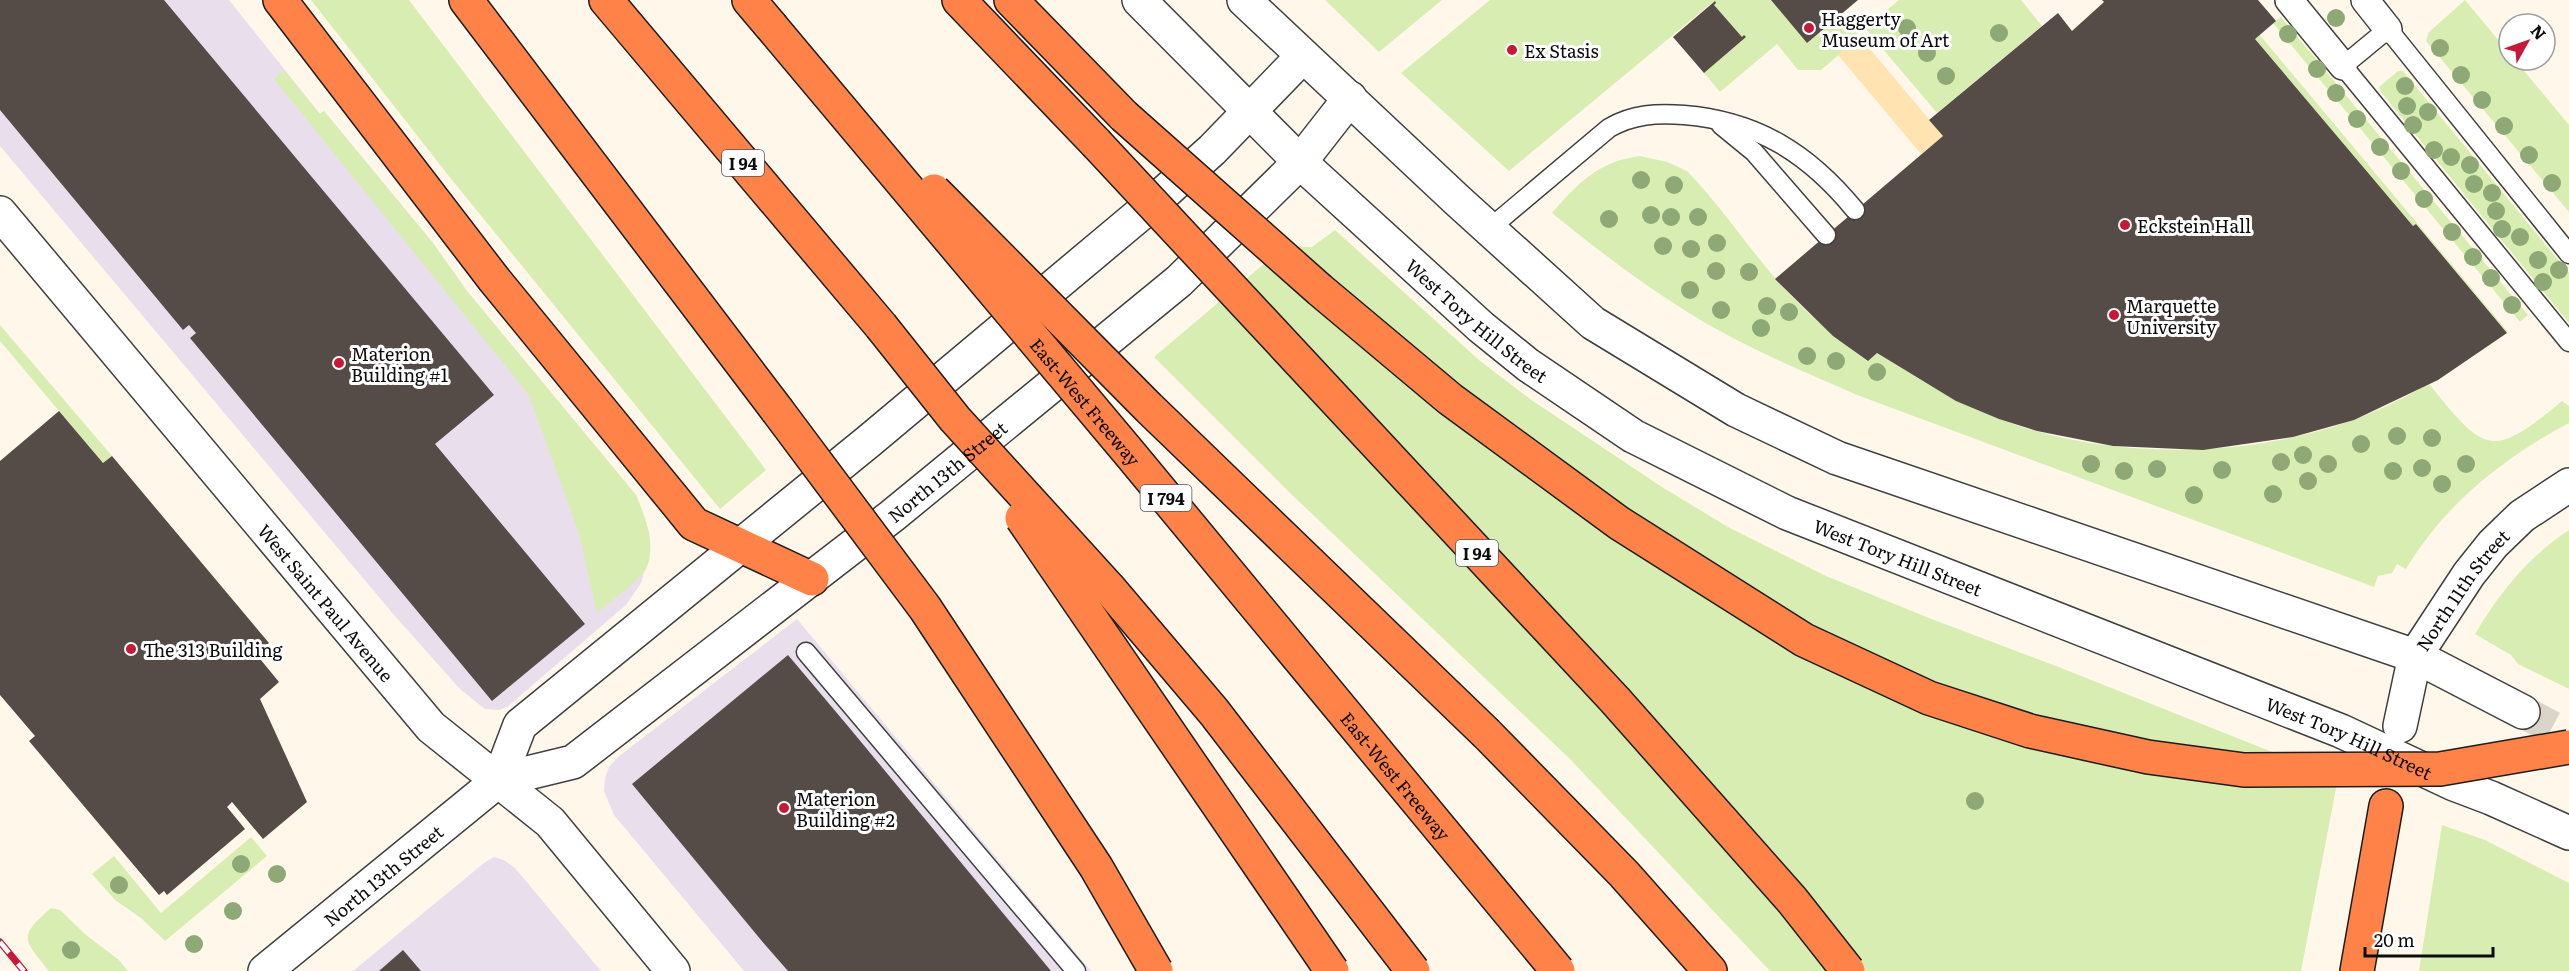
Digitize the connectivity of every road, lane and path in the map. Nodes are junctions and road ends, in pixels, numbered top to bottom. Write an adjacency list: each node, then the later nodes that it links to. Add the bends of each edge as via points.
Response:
1 (280, 0): 27 (highway, via 493,278 694,524)
2 (466, 0): 40 (highway, bridge, via 938,628 1096,867)
3 (606, 0): 25 (highway, I 94, bridge)
4 (749, 0): 11 (highway, East-West Freeway / I 794)
5 (959, 0): 45 (highway, I 94, bridge, via 1614,700 1792,900)
6 (1011, 0): 33 (highway, bridge, via 1124,116 1450,399 1610,516 1804,640 1929,698 2030,731 2148,757 2244,770 2440,769)
7 (1139, 0): 16 (street, West Tory Hill Street)
8 (1244, 0): 13 (street)
9 (2289, 0): 14 (street)
10 (2365, 0): 12 (street)
11 (771, 26): 43 (highway, East-West Freeway / I 794, bridge); 44 (highway, bridge, via 1149,408 1487,734 1624,874)
12 (2388, 29): 14 (lane); 23 (lane)
13 (1304, 56): 15 (street); 16 (street)
14 (2343, 66): 24 (lane)
15 (1350, 98): 18 (street, North 13th Street); 21 (street)
16 (1250, 112): 18 (street, West Tory Hill Street); 27 (street, via 1145,210)
17 (1709, 118): 19 (lane, via 1751,129 1787,147 1814,167); 21 (lane, via 1644,115 1620,122); 22 (lane, via 1754,152)
18 (1300, 162): 28 (street, North 13th Street, via 1179,280); 36 (street, West Tory Hill Street, via 1528,366 1633,436 1786,513 2341,731)
19 (1856, 210)
20 (0, 213): 34 (street, West Saint Paul Avenue, via 431,727)
21 (1490, 229): 30 (street, via 1593,322 1736,410 1827,453)
22 (1826, 235)
23 (2569, 254)
24 (2569, 342)
25 (955, 419): 41 (highway, I 94, bridge); 42 (highway, bridge, via 1108,587 1214,712)
26 (2569, 485): 30 (street, North 11th Street, via 2522,516 2493,544)
27 (740, 546): 28 (highway); 34 (street, via 520,725)
28 (812, 579): 34 (street, North 13th Street, via 573,762)
29 (806, 652): 39 (lane)
30 (2415, 656): 31 (street); 32 (street, North 11th Street)
31 (2523, 712)
32 (2400, 726)
33 (2569, 747)
34 (500, 780): 37 (street, North 13th Street); 38 (street, West Saint Paul Avenue, via 550,822)
35 (2386, 806): 46 (highway)
36 (2569, 833)
37 (265, 971)
38 (673, 971)
39 (1076, 971)
40 (1156, 971)
41 (1332, 971)
42 (1413, 971)
43 (1558, 971)
44 (1710, 971)
45 (1848, 971)
46 (2356, 971)

